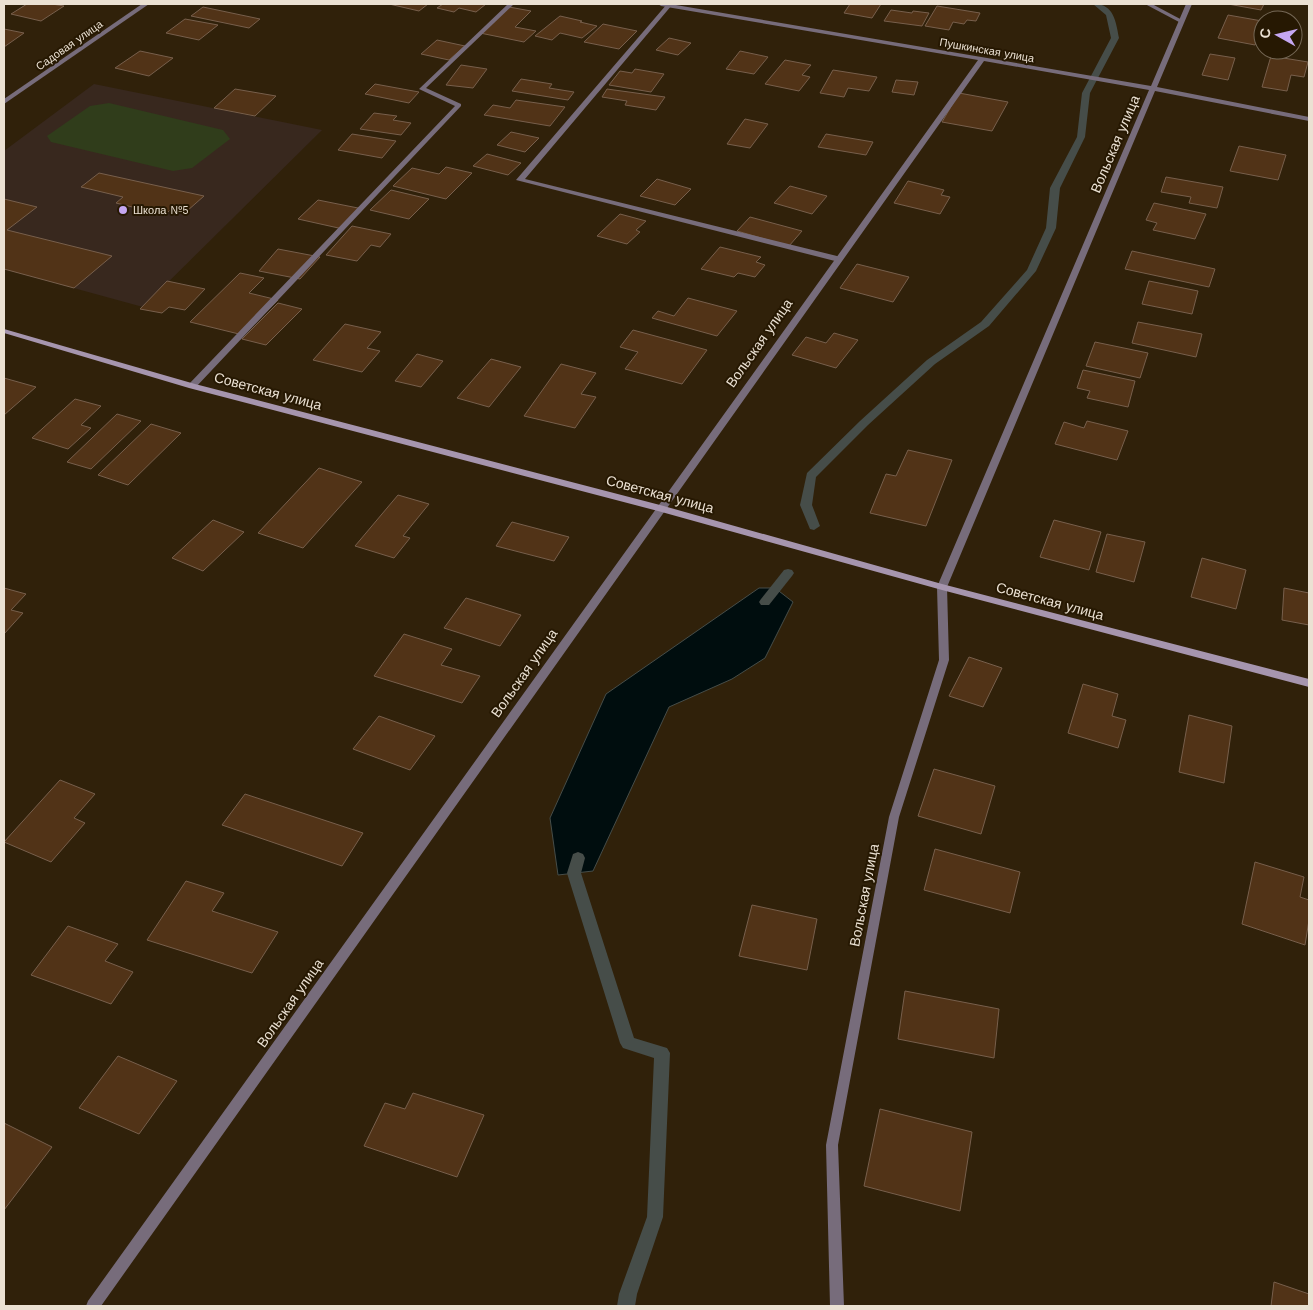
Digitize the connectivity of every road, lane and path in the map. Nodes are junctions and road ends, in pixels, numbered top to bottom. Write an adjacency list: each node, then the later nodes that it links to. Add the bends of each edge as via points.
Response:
1 (146, 4): 9 (street, Садовая улица)
2 (511, 4): 13 (street, via 422,89 459,105)
3 (665, 4): 7 (street, Пушкинская улица); 11 (street, via 520,180)
4 (1148, 4): 6 (street)
5 (1189, 4): 6 (street, Вольская улица)
6 (1181, 21): 8 (street, Вольская улица)
7 (982, 59): 8 (street, Пушкинская улица); 11 (street, Вольская улица)
8 (1155, 89): 10 (street, Пушкинская улица); 15 (street, Вольская улица)
9 (4, 102)
10 (1309, 119)
11 (838, 259): 14 (street, Вольская улица)
12 (4, 331): 13 (main road, Советская улица)
13 (192, 386): 14 (main road, Советская улица)
14 (660, 508): 15 (main road, Советская улица); 17 (street, Вольская улица)
15 (942, 587): 16 (main road, Советская улица); 18 (street, Вольская улица, via 944,660 894,817 832,1145)
16 (1309, 683)
17 (93, 1306)
18 (837, 1306)

